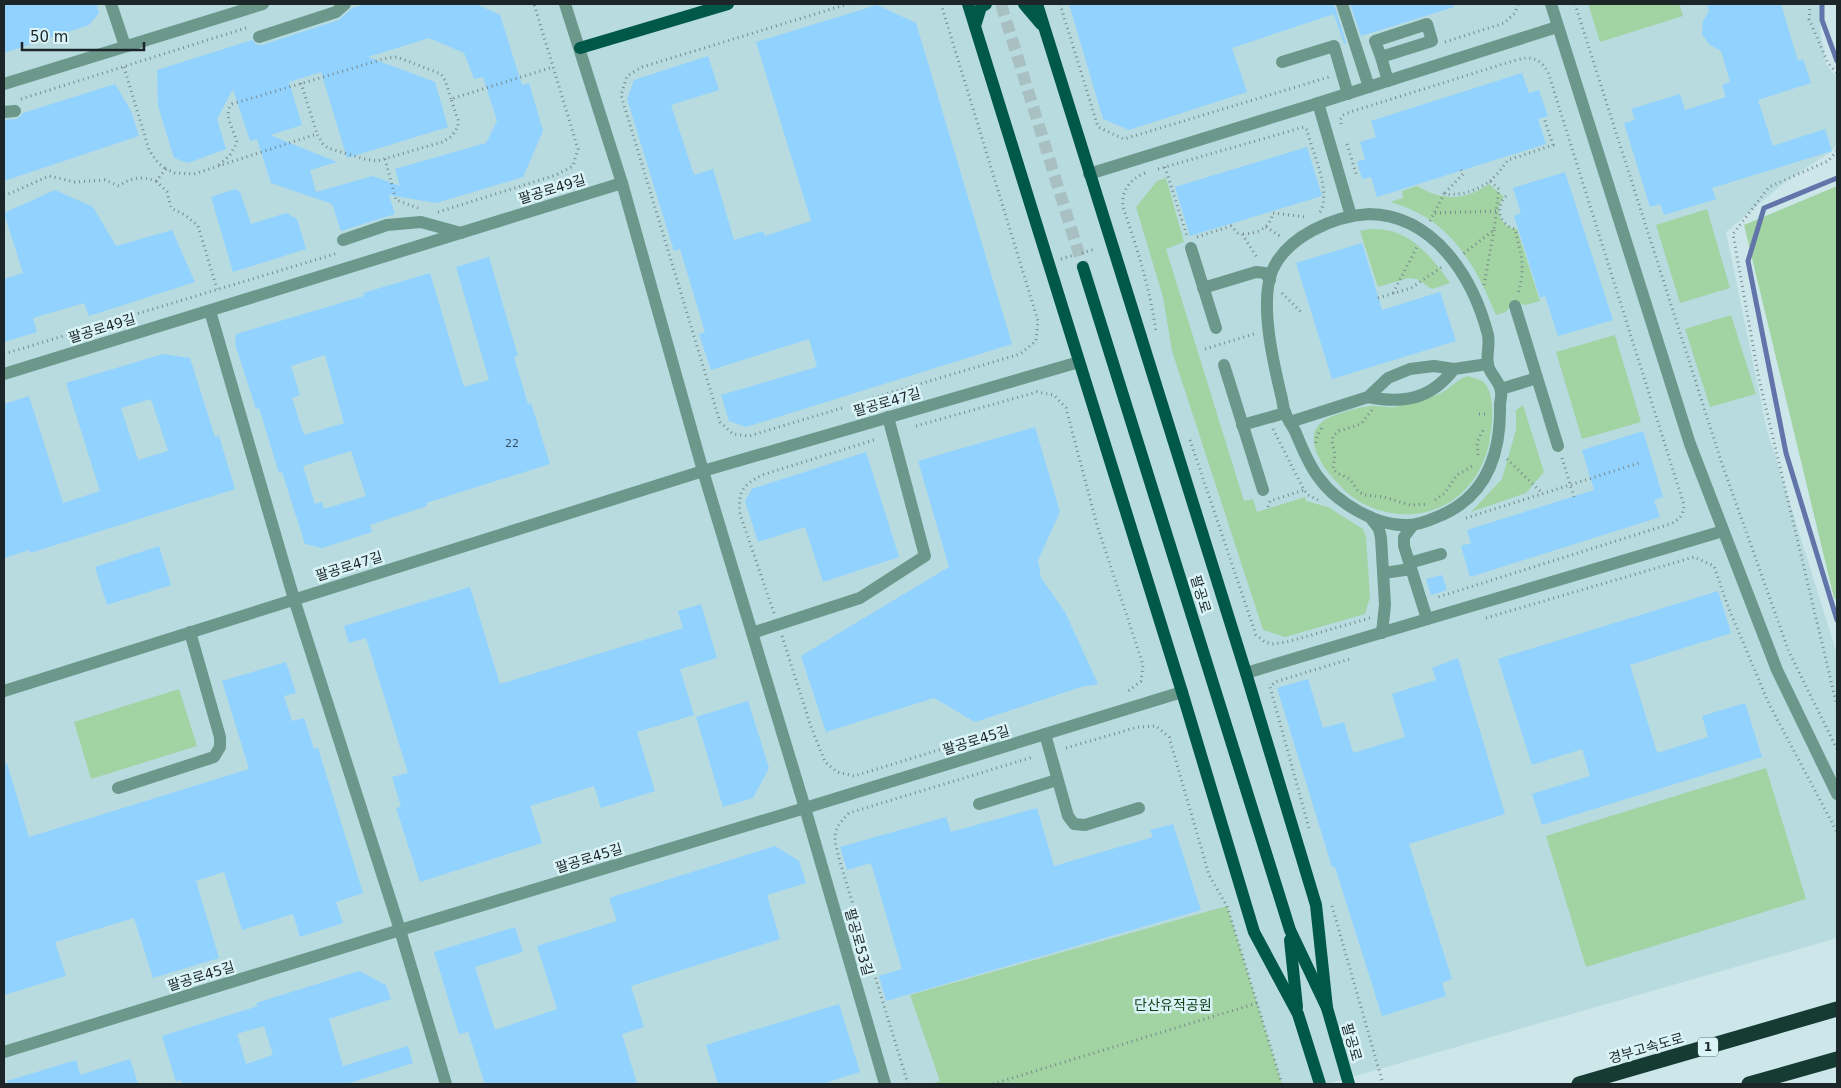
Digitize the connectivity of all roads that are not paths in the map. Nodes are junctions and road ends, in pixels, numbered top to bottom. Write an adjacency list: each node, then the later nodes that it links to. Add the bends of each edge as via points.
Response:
1 (111, 4): 16 (street)
2 (263, 4): 16 (street)
3 (345, 4): 15 (street, via 336,12)
4 (565, 4): 17 (street)
5 (728, 4): 17 (main road)
6 (968, 4): 12 (main road)
7 (986, 4): 12 (main road, via 981,7)
8 (1024, 4): 14 (main road)
9 (1037, 4): 14 (main road)
10 (1342, 4): 22 (street)
11 (1550, 4): 13 (street)
12 (975, 26): 37 (main road)
13 (1557, 27): 20 (street); 53 (street, via 1687,434)
14 (1045, 30): 25 (main road)
15 (259, 37)
16 (125, 46): 21 (street)
17 (580, 48): 26 (street)
18 (1381, 57): 20 (street)
19 (1282, 62): 23 (street, via 1334,46)
20 (1388, 81): 22 (street)
21 (4, 84)
22 (1369, 87): 23 (street)
23 (1348, 94): 24 (street)
24 (1318, 103): 25 (street); 27 (street)
25 (1089, 174): 62 (main road)
26 (622, 183): 28 (street, 팔공로49길); 49 (street)
27 (1351, 216): 32 (street, via 1295,242 1279,259); 39 (street, via 1377,214 1397,218 1419,228 1438,243 1460,271 1476,301 1489,341)
28 (461, 233): 29 (street, via 421,222 387,225); 35 (street, 팔공로49길)
29 (345, 245)
30 (1191, 248): 33 (street)
31 (1083, 267): 73 (main road, 팔공로)
32 (1270, 280): 33 (street, via 1265,273 1259,272); 46 (street, via 1270,342)
33 (1204, 288): 36 (street)
34 (1515, 306): 42 (street)
35 (210, 311): 41 (street, 팔공로49길); 57 (street)
36 (1216, 328)
37 (1079, 362): 45 (street, 팔공로47길); 64 (main road)
38 (1224, 364): 47 (street)
39 (1488, 364): 40 (street); 43 (street)
40 (1454, 369): 44 (street, via 1440,386 1428,392); 44 (street, via 1434,366 1388,378)
41 (4, 374)
42 (1537, 378): 43 (street); 48 (street)
43 (1501, 389): 52 (street, via 1498,441 1491,466 1481,484 1454,509)
44 (1372, 405): 46 (street)
45 (888, 417): 49 (street, 팔공로47길); 60 (street, via 925,556 860,598)
46 (1287, 418): 47 (street); 51 (street, via 1320,480 1329,490)
47 (1242, 425): 50 (street)
48 (1558, 446)
49 (703, 471): 57 (street, 팔공로47길); 60 (street, 팔공로53길)
50 (1263, 490)
51 (1368, 516): 52 (street, via 1390,525); 56 (street, via 1381,535)
52 (1413, 525): 55 (street, via 1403,539)
53 (1723, 531): 58 (street); 68 (street, via 1777,670)
54 (1441, 554): 55 (street)
55 (1410, 566): 56 (street); 58 (street)
56 (1384, 573): 61 (street)
57 (294, 599): 59 (street, 팔공로47길); 72 (street)
58 (1427, 619): 61 (street)
59 (190, 632): 63 (street, 팔공로47길); 67 (street, via 220,747 214,757)
60 (752, 633): 70 (street, 팔공로53길)
61 (1382, 633): 62 (street)
62 (1246, 673): 74 (main road, via 1316,905)
63 (4, 691)
64 (1182, 692): 65 (street, 팔공로45길); 76 (main road, via 1254,932)
65 (1045, 734): 66 (street); 70 (street, 팔공로45길)
66 (1057, 780): 69 (street); 71 (street, via 1068,816 1074,824 1085,825)
67 (118, 788)
68 (1837, 794)
69 (979, 804)
70 (805, 808): 72 (street, 팔공로45길); 80 (street, 팔공로53길)
71 (1140, 808)
72 (400, 930): 77 (street, 팔공로45길); 79 (street)
73 (1290, 930): 74 (main road); 76 (main road)
74 (1327, 1008): 82 (main road, 팔공로)
75 (1837, 1009): 83 (highway, 경부고속도로 / 1)
76 (1298, 1014): 81 (main road)
77 (4, 1052)
78 (1837, 1059): 84 (highway)
79 (446, 1084)
80 (885, 1084)
81 (1320, 1084)
82 (1349, 1084)
83 (1579, 1084)
84 (1749, 1084)

